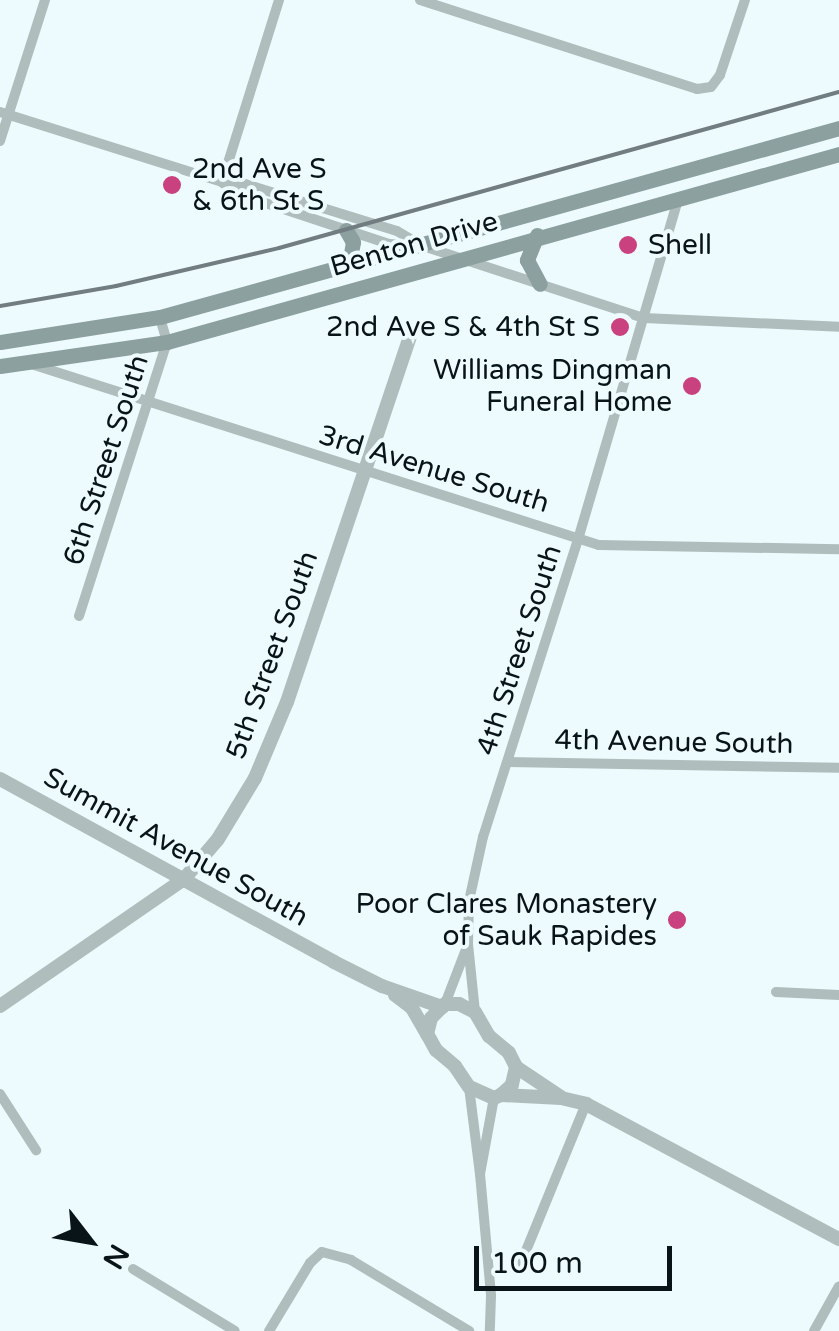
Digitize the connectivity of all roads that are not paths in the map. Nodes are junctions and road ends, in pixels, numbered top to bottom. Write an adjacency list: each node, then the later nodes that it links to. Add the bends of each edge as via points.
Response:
1 (45, 0): 5 (street)
2 (279, 0): 9 (street)
3 (420, 0): 4 (street, via 697,89 711,87 720,76)
4 (745, 0)
5 (4, 113): 7 (street); 9 (street)
6 (839, 128): 13 (main road, Benton Drive)
7 (0, 141)
8 (839, 154): 10 (main road, Benton Drive)
9 (222, 182): 11 (street, via 241,196); 13 (street, via 398,231)
10 (678, 199): 12 (main road, Benton Drive); 18 (street, 4th Street South)
11 (346, 230): 13 (street); 15 (main road, via 354,242)
12 (537, 235): 14 (main road, Benton Drive); 16 (main road, via 527,260)
13 (420, 246): 14 (street); 15 (main road, Benton Drive)
14 (462, 259): 16 (street); 22 (main road, Benton Drive)
15 (350, 265): 17 (main road, Benton Drive)
16 (540, 284): 18 (street)
17 (160, 317): 21 (main road, Benton Drive); 22 (street, 6th Street South)
18 (644, 318): 19 (street); 27 (street, 4th Street South)
19 (839, 327)
20 (411, 333): 26 (street, 5th Street South)
21 (0, 342)
22 (167, 342): 23 (main road, Benton Drive); 25 (street, 6th Street South)
23 (27, 363): 24 (main road, Benton Drive); 25 (street, 3rd Avenue South)
24 (0, 366)
25 (150, 403): 26 (street, 3rd Avenue South); 29 (street, 6th Street South)
26 (361, 472): 27 (street, 3rd Avenue South); 33 (street, 5th Street South, via 270,746 218,839)
27 (579, 536): 28 (street, 3rd Avenue South, via 599,545); 30 (street, 4th Street South)
28 (839, 549)
29 (79, 616)
30 (508, 762): 31 (street, 4th Avenue South); 34 (street, 4th Street South, via 473,875)
31 (839, 768)
32 (0, 779): 33 (street, Summit Avenue South)
33 (184, 880): 35 (street, Summit Avenue South); 39 (street, 5th Street South)
34 (468, 944): 38 (street, 4th Street South); 40 (street, 4th Street South)
35 (382, 986): 38 (street, Summit Avenue South); 41 (street, Summit Avenue South, via 412,1008)
36 (776, 992): 37 (street)
37 (839, 994)
38 (443, 1005): 40 (street, Summit Avenue South); 41 (street, via 430,1018)
39 (0, 1006)
40 (475, 1012): 42 (street, Summit Avenue South)
41 (427, 1034): 43 (street, Summit Avenue South)
42 (516, 1067): 45 (street, via 512,1085); 46 (street, Summit Avenue South)
43 (469, 1087): 45 (street, Summit Avenue South); 49 (street)
44 (0, 1094): 48 (street)
45 (498, 1097): 46 (street, Summit Avenue South); 49 (street)
46 (562, 1098): 47 (street, Summit Avenue South)
47 (586, 1104): 50 (street, Summit Avenue South); 51 (street)
48 (36, 1150)
49 (480, 1174): 57 (street)
50 (839, 1240)
51 (521, 1264)
52 (133, 1269): 54 (street)
53 (839, 1286): 58 (street)
54 (235, 1331)
55 (269, 1331): 56 (street, via 322,1252 351,1260)
56 (469, 1331)
57 (490, 1331)
58 (814, 1331)

